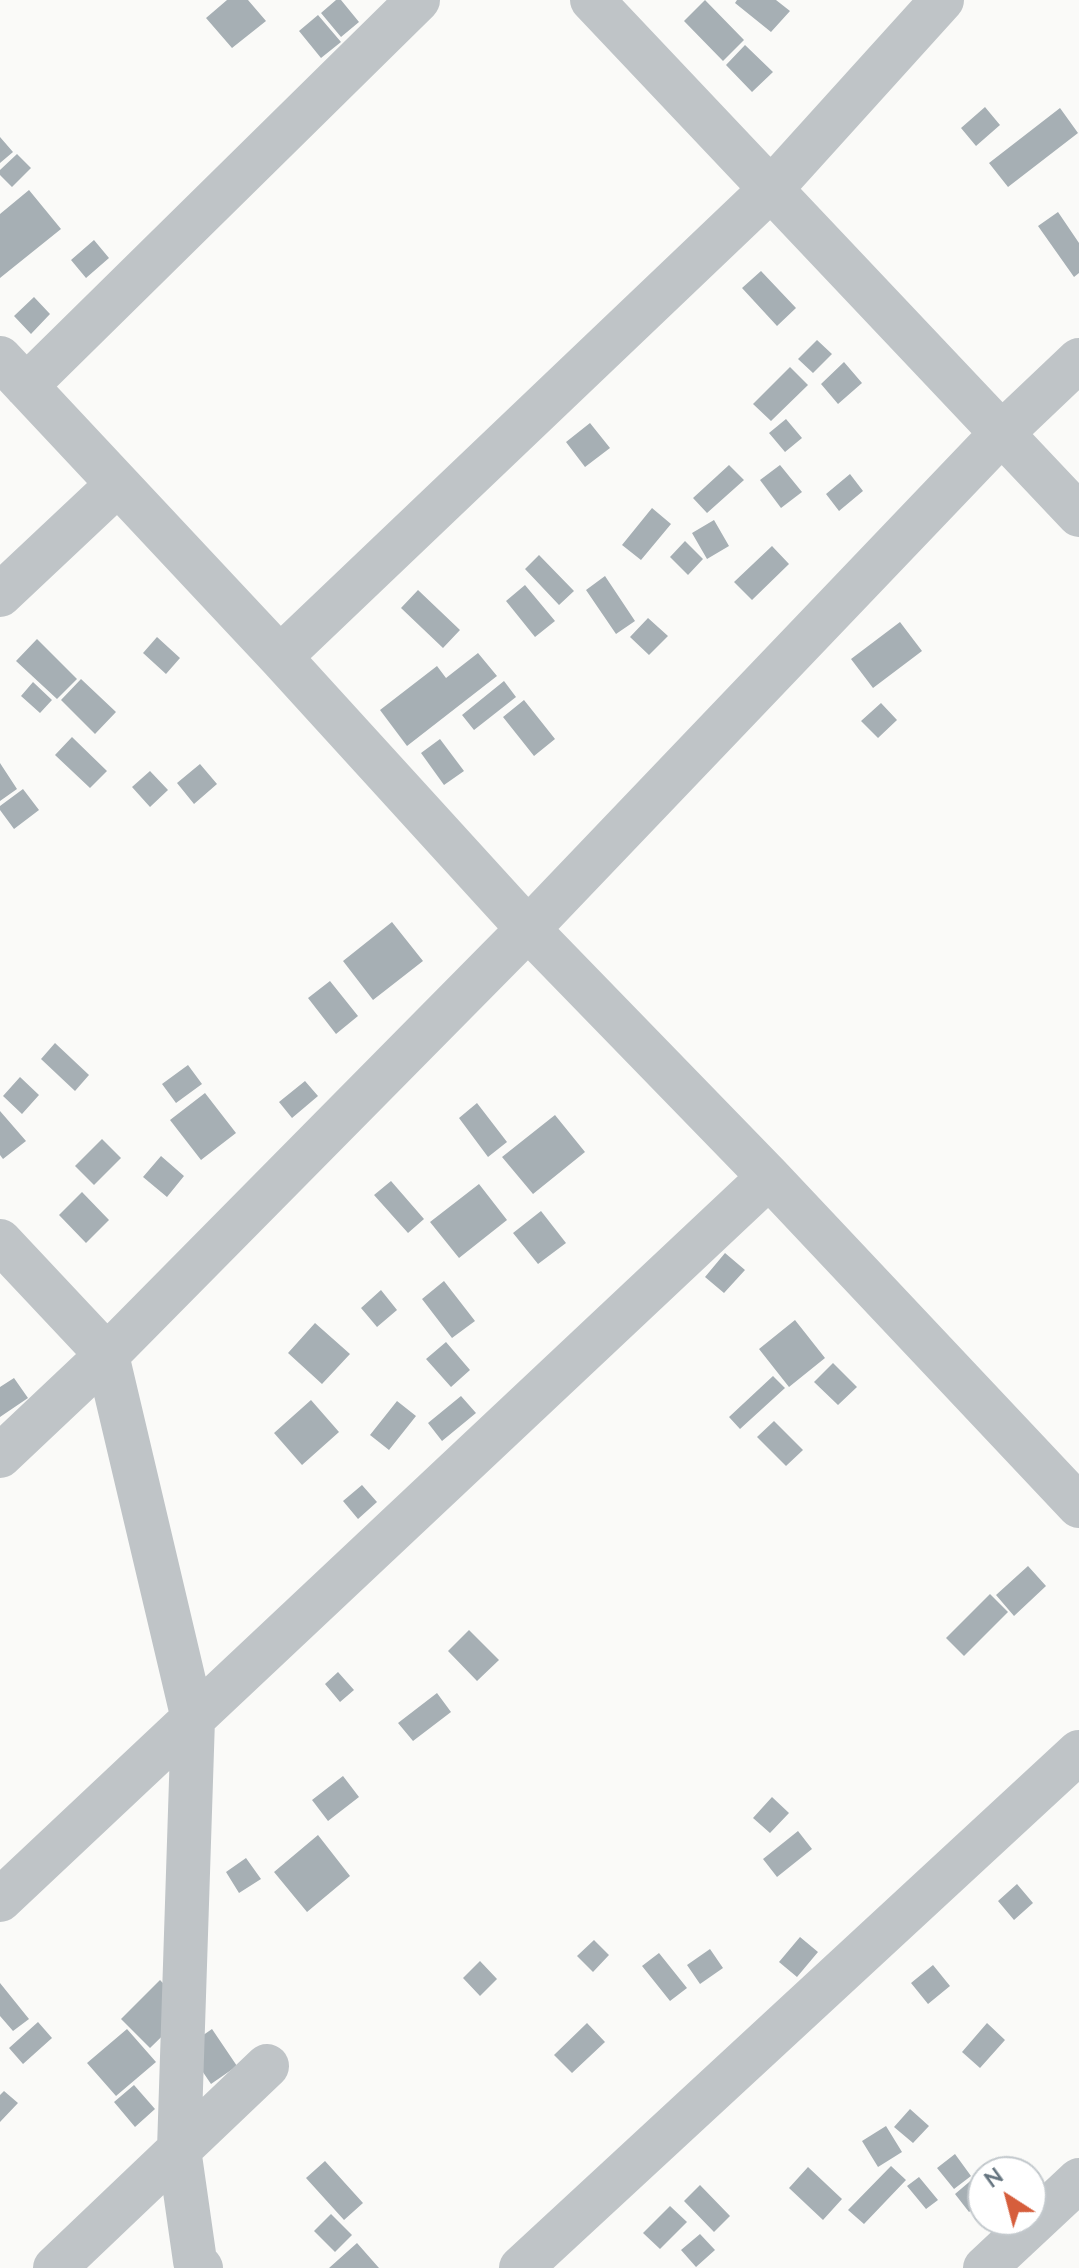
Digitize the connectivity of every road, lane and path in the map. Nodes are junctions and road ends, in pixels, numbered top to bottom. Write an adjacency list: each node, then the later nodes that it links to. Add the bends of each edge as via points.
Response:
1 (418, 0): 6 (street)
2 (592, 0): 4 (street)
3 (942, 0): 4 (street)
4 (771, 189): 7 (street); 11 (street)
5 (1079, 360): 7 (street)
6 (13, 372): 8 (street)
7 (1001, 434): 9 (street); 12 (street)
8 (118, 484): 10 (street); 11 (street)
9 (1079, 515)
10 (0, 595)
11 (280, 657): 12 (street)
12 (528, 929): 13 (street); 15 (street)
13 (769, 1177): 17 (street); 18 (street)
14 (0, 1241): 15 (street)
15 (107, 1355): 16 (street); 18 (street)
16 (0, 1456)
17 (1079, 1506)
18 (193, 1719): 20 (street); 22 (street)
19 (1079, 1752): 26 (street)
20 (0, 1900)
21 (267, 2066): 22 (street)
22 (179, 2149): 24 (street); 25 (street, via 195,2261)
23 (1079, 2180): 27 (street)
24 (55, 2268)
25 (201, 2268)
26 (521, 2268)
27 (985, 2268)

